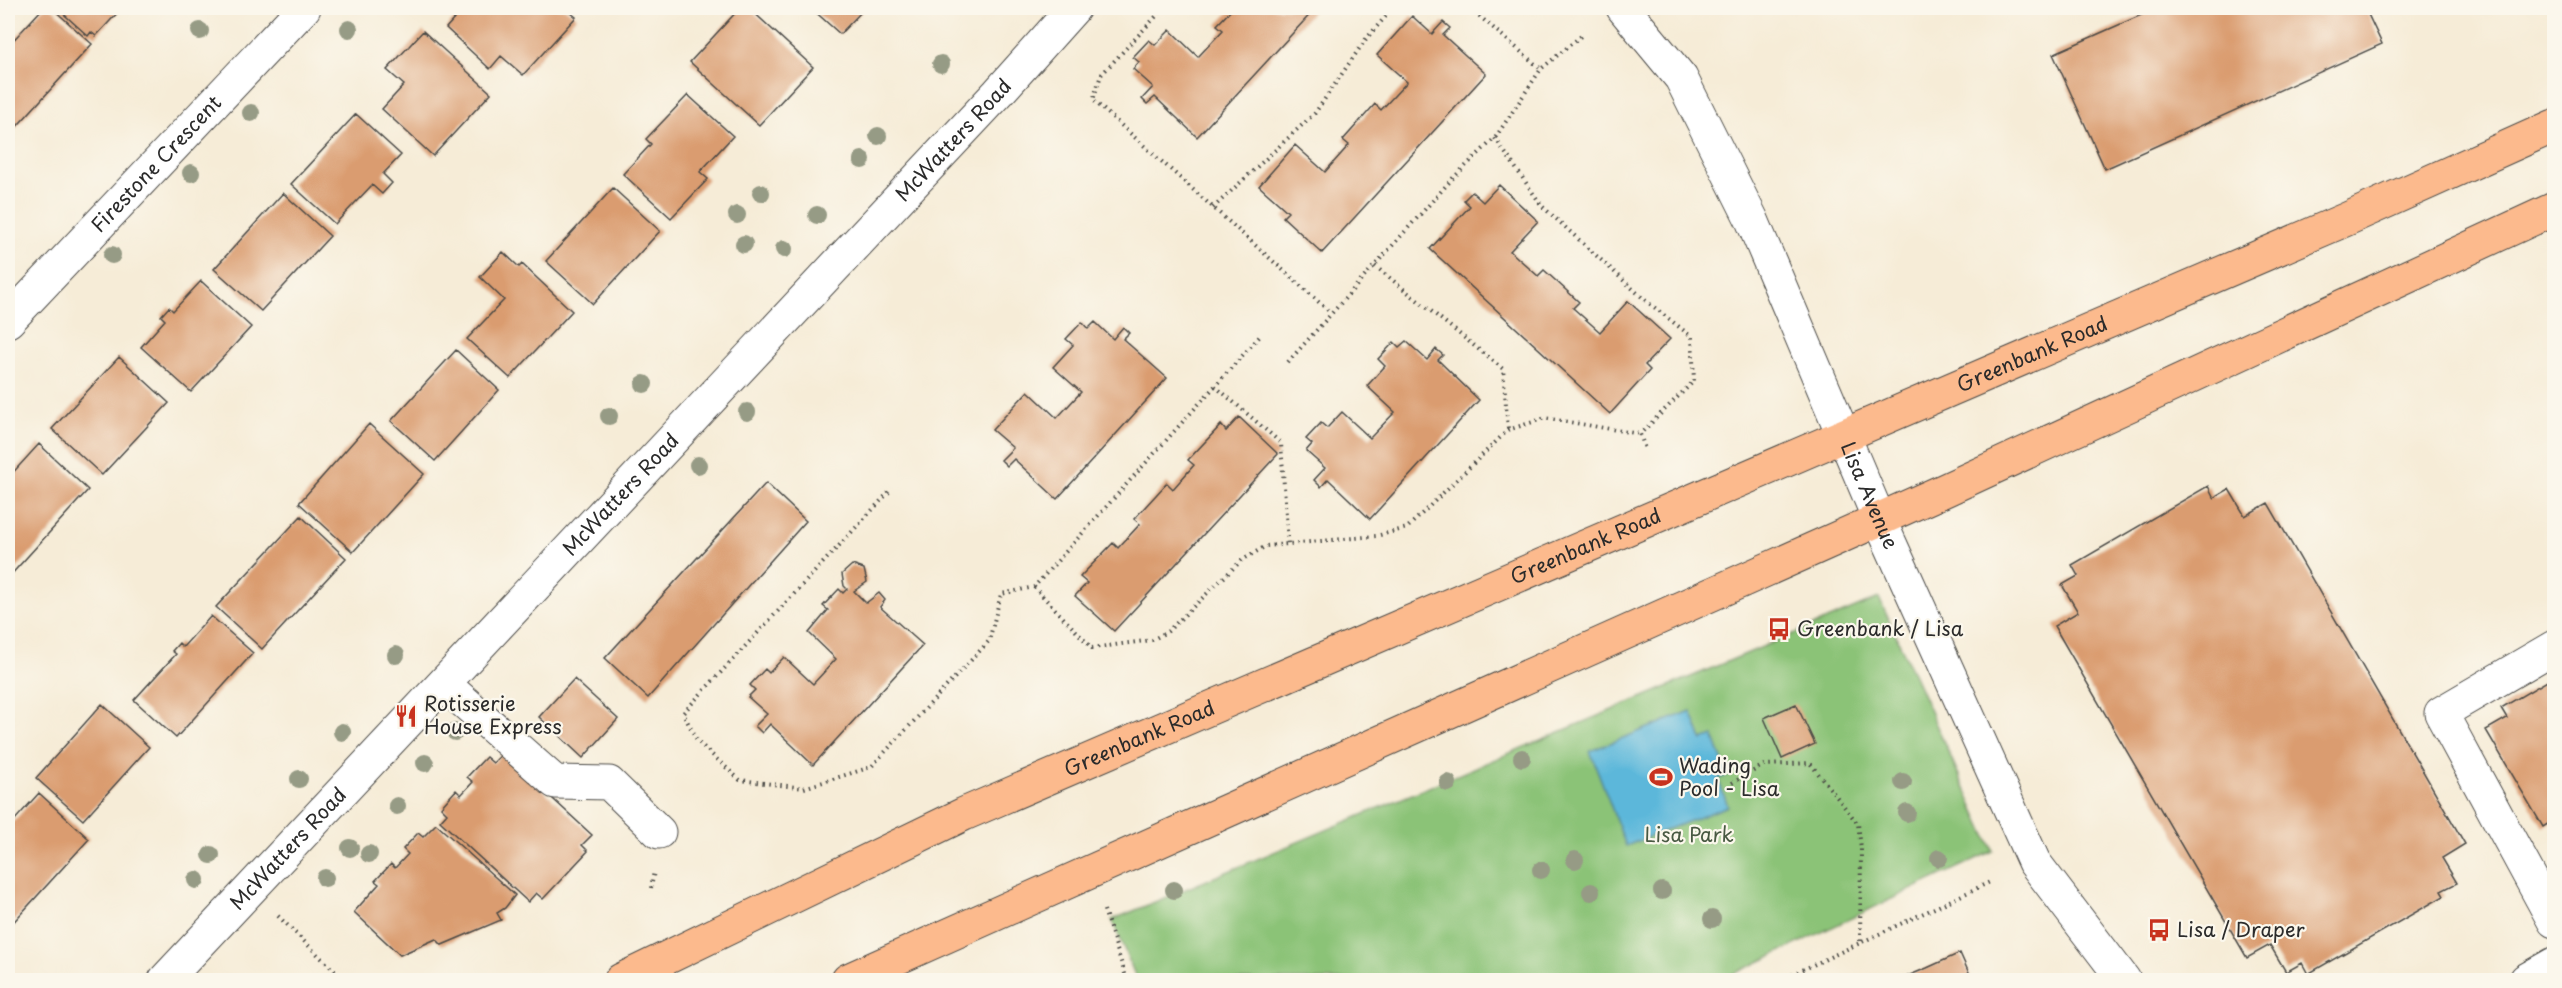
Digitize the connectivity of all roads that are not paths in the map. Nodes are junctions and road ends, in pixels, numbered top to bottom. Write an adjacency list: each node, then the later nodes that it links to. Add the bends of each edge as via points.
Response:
1 (304, 8): 6 (street, Firestone Crescent)
2 (1074, 8): 10 (street, McWatters Road)
3 (1623, 8): 7 (street, Lisa Avenue, via 1681,78 1752,220)
4 (2554, 126): 7 (main road, Greenbank Road, via 2347,219)
5 (2554, 209): 8 (main road)
6 (8, 321)
7 (1843, 434): 8 (street, Lisa Avenue); 15 (main road, Greenbank Road, via 964,814)
8 (1879, 519): 16 (main road); 17 (street, Lisa Avenue, via 2034,862)
9 (2554, 647): 12 (street, via 2441,713)
10 (444, 684): 11 (street, via 555,782 609,783); 14 (street, McWatters Road)
11 (659, 832)
12 (2554, 921)
13 (2554, 964): 18 (street)
14 (165, 981)
15 (621, 981)
16 (848, 981)
17 (2124, 981)
18 (2526, 981)

